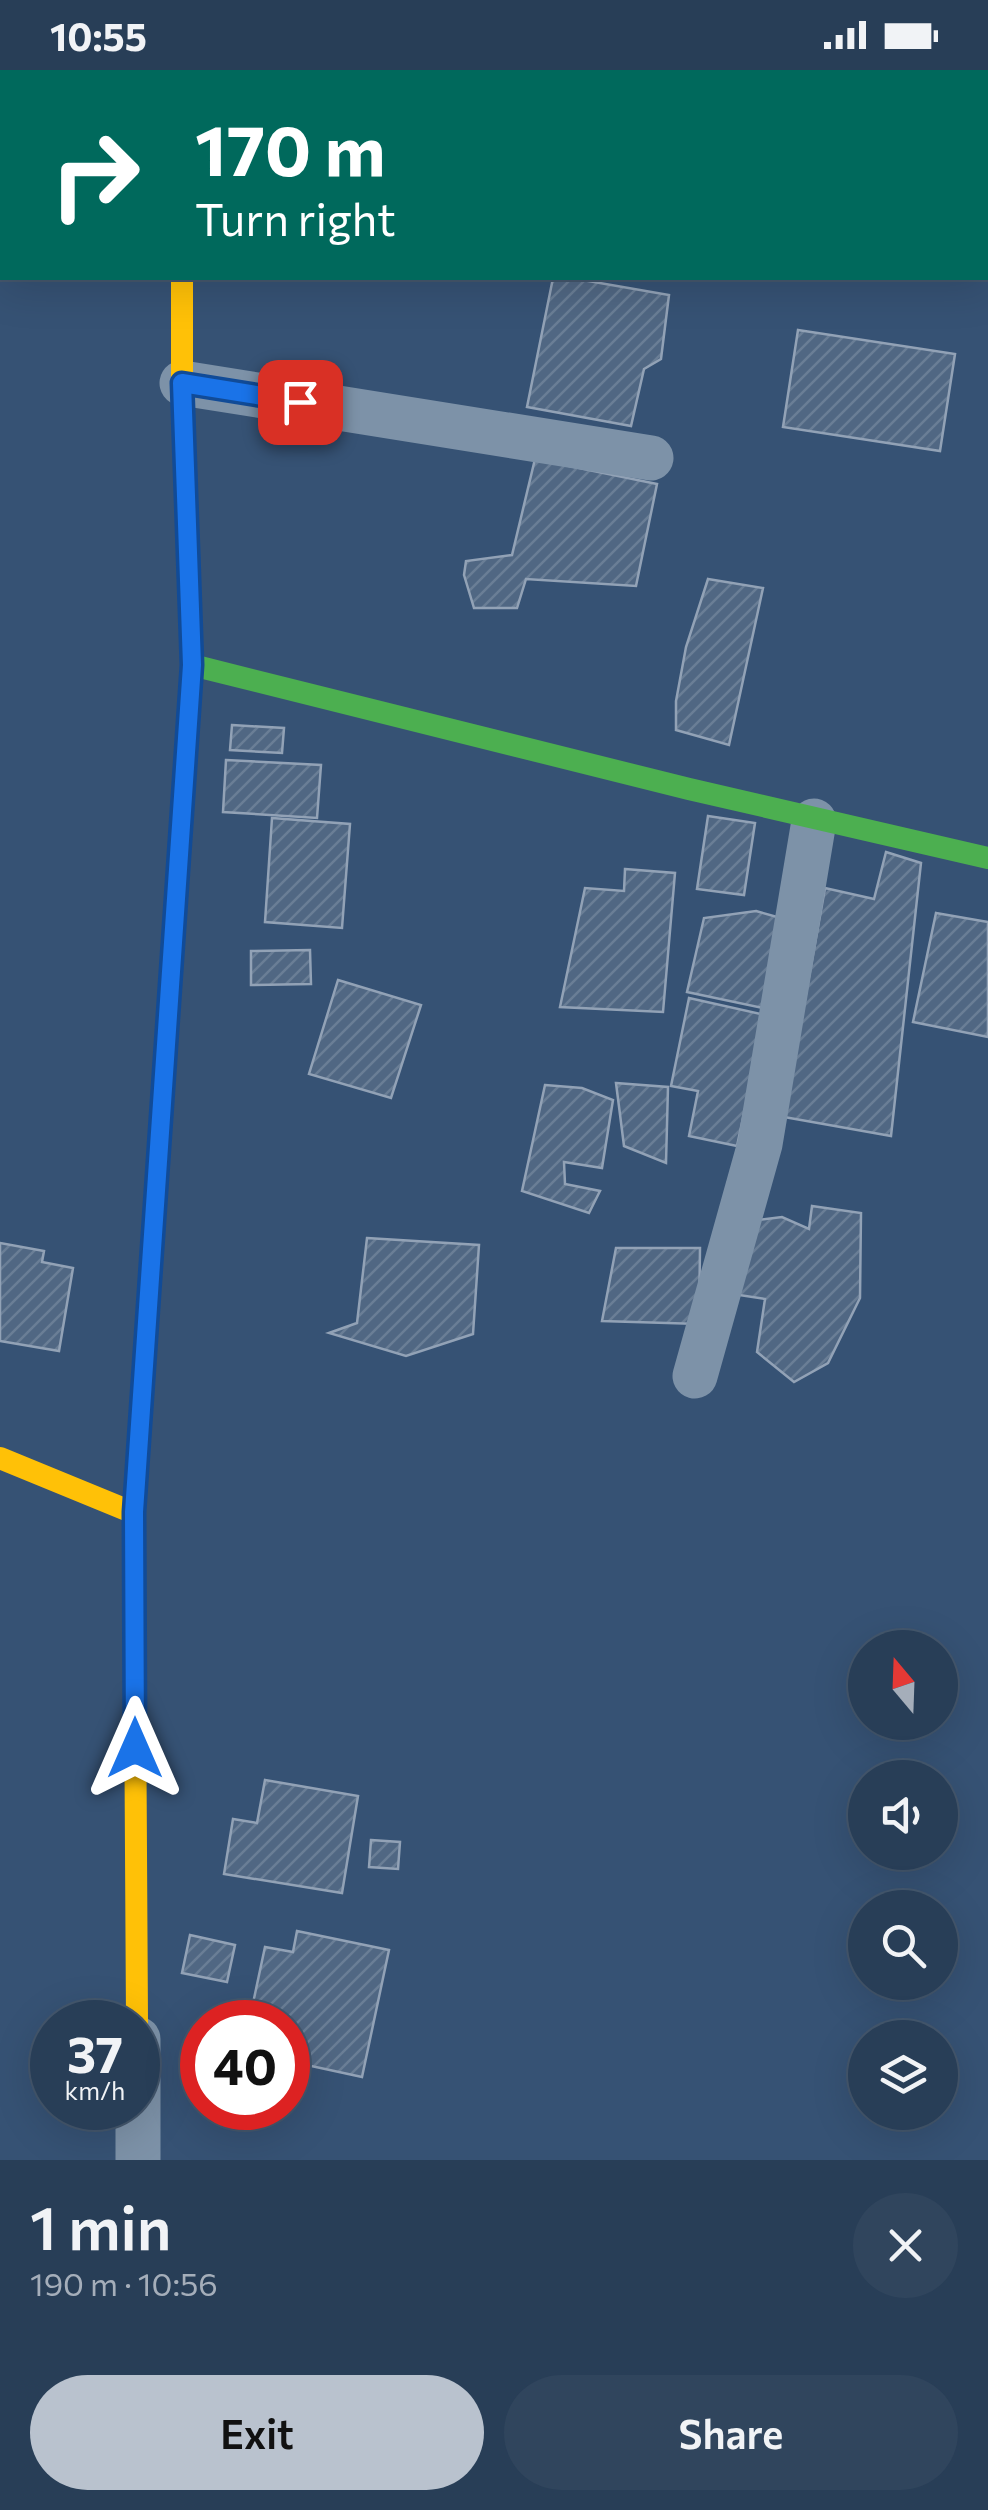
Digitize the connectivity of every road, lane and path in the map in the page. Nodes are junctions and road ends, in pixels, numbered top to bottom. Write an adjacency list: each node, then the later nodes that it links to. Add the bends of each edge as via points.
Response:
1 (182, 280): 2 (street)
2 (184, 383): 3 (street); 4 (street)
3 (650, 458)
4 (192, 665): 5 (street); 9 (street)
5 (814, 821): 6 (street); 7 (street, via 760,1144)
6 (988, 858)
7 (694, 1376)
8 (0, 1458): 9 (street)
9 (134, 1512): 10 (street)
10 (138, 2000)
11 (138, 2130): 12 (street)
12 (138, 2160)

